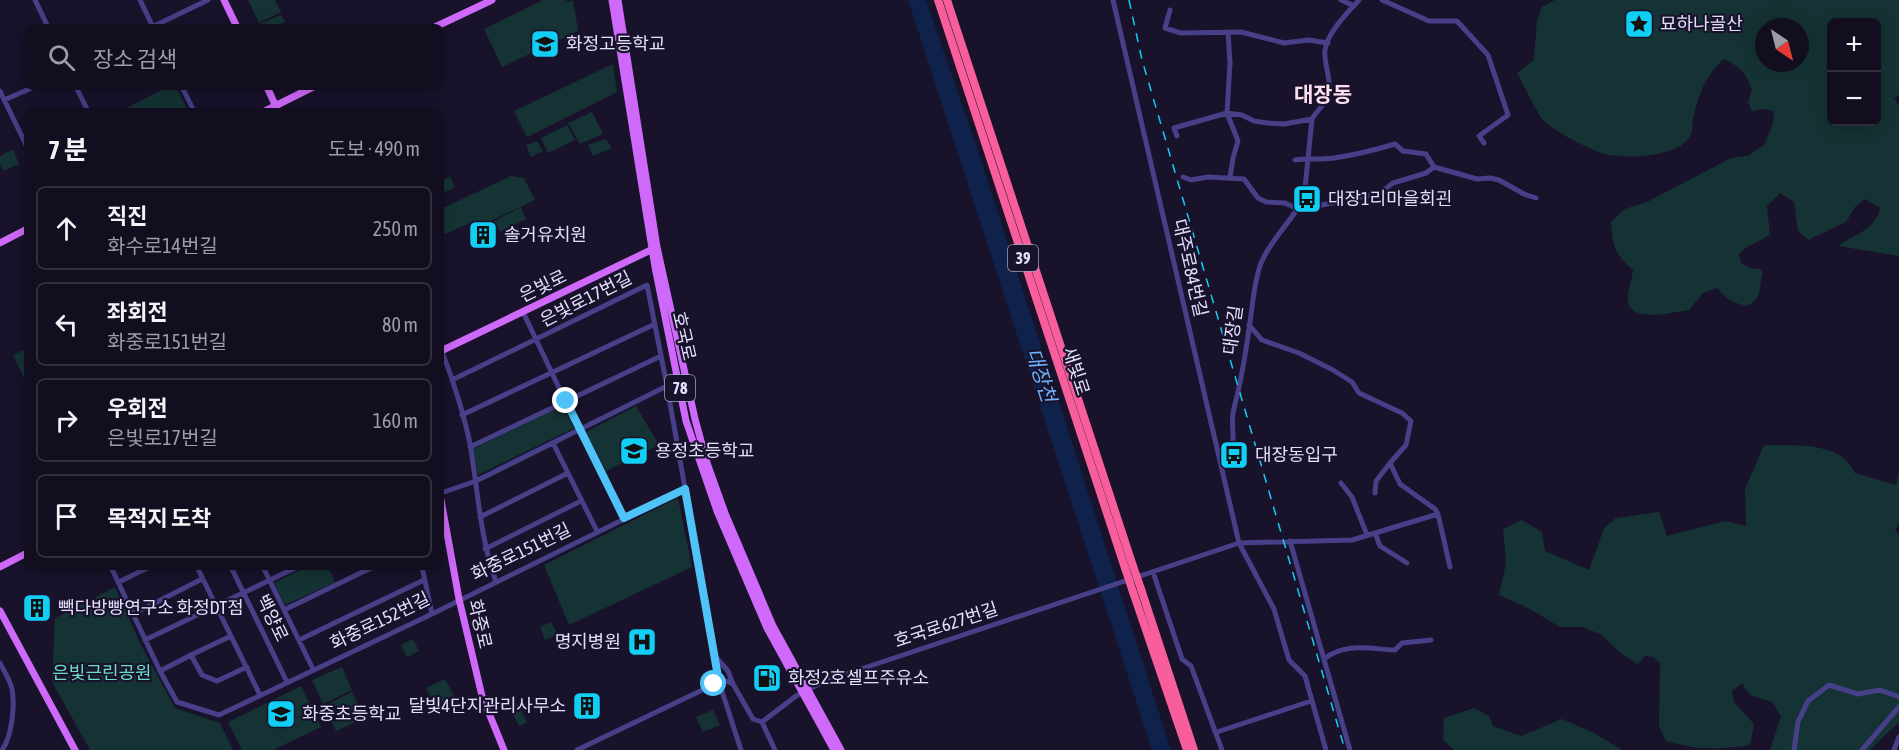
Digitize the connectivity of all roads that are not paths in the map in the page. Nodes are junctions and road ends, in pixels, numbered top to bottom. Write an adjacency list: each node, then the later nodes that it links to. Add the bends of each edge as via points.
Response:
1 (35, 0): 16 (street)
2 (140, 0): 17 (street)
3 (208, 0): 18 (street)
4 (224, 0): 19 (main road)
5 (492, 0): 20 (main road)
6 (612, 0): 47 (main road, 호국로 / 78)
7 (618, 0): 47 (main road, 호국로 / 78)
8 (938, 0): 73 (highway, 새빛로 / 39)
9 (947, 0): 73 (highway, 새빛로 / 39)
10 (1113, 0): 63 (street, 대주로84번길)
11 (1341, 0): 14 (street)
12 (1359, 0): 14 (street, 대장길)
13 (1382, 0): 37 (street, via 1429,21 1457,21 1488,54 1508,115 1479,136)
14 (1354, 6): 22 (street, 대장길, via 1335,27)
15 (1170, 10): 21 (street, via 1165,28 1181,33)
16 (47, 24)
17 (152, 24)
18 (159, 24)
19 (236, 24)
20 (441, 24)
21 (1228, 32): 22 (street, via 1284,43); 33 (street)
22 (1328, 43): 34 (street, 대장길, via 1324,49 1327,99)
23 (27, 90): 29 (street)
24 (78, 90): 30 (street)
25 (184, 90): 31 (street)
26 (268, 90): 32 (main road)
27 (308, 90): 32 (main road)
28 (0, 91): 29 (street)
29 (4, 100): 36 (street)
30 (86, 108)
31 (192, 108)
32 (277, 108)
33 (1227, 113): 34 (street, via 1267,123); 35 (street, via 1174,128); 42 (street, via 1238,141)
34 (1312, 119): 38 (street, 대장길)
35 (1177, 136)
36 (24, 141)
37 (1484, 143)
38 (1309, 157): 39 (street); 40 (street, via 1331,159 1395,144 1403,151 1426,154); 44 (street, 대장길, via 1304,198)
39 (1295, 160)
40 (1434, 167): 43 (street, via 1477,179 1499,180); 44 (street, via 1393,183 1380,193)
41 (1184, 177): 42 (street)
42 (1230, 177): 44 (street, via 1244,179 1258,198 1266,202)
43 (1536, 198)
44 (1299, 207): 50 (street, 대장길, via 1261,264)
45 (24, 231): 46 (main road)
46 (0, 243)
47 (654, 248): 48 (main road, 은빛로); 123 (main road, 호국로 / 78, via 707,463 773,626)
48 (523, 312): 51 (street, 은빛로17번길); 52 (main road, 은빛로)
49 (655, 324): 51 (street, 은빛로17번길, via 647,285); 53 (street); 55 (street)
50 (1249, 325): 63 (street, 대장길, via 1240,393 1231,425 1233,444 1230,454); 64 (street, via 1262,340 1333,370 1352,382 1359,393 1411,421 1406,445)
51 (537, 340): 55 (street, 은빛로17번길); 56 (street)
52 (444, 350)
53 (661, 356): 57 (street); 58 (street)
54 (444, 358): 56 (street)
55 (552, 372): 58 (street, 은빛로17번길); 59 (street)
56 (453, 380): 59 (street)
57 (667, 386): 60 (street); 68 (street)
58 (566, 401): 60 (street, 은빛로17번길); 62 (street)
59 (462, 415): 62 (street)
60 (579, 430): 61 (street); 76 (street, 은빛로17번길)
61 (554, 443): 65 (street, 화중로151번길); 66 (street)
62 (470, 447): 66 (street)
63 (1221, 462): 81 (street, 대주로84번길)
64 (1390, 463): 70 (street, via 1376,482); 72 (street, via 1400,484)
65 (568, 473): 71 (street, 화중로151번길); 75 (street)
66 (476, 482): 69 (street); 75 (street)
67 (1341, 483): 79 (street, via 1352,497)
68 (685, 489): 76 (street, 화중로151번길); 113 (street)
69 (444, 492)
70 (1375, 493)
71 (581, 501): 77 (street, 화중로151번길); 82 (street)
72 (1438, 514): 78 (street); 86 (street)
73 (1111, 515): 101 (highway, 새빛로 / 39, bridge)
74 (444, 516): 103 (main road, 화중로)
75 (480, 517): 82 (street)
76 (624, 518): 77 (street, 화중로151번길)
77 (597, 531): 100 (street, 화중로151번길)
78 (1375, 533): 79 (street); 84 (street, via 1380,546)
79 (1367, 535): 80 (street, via 1352,540)
80 (1290, 541): 81 (street); 115 (street)
81 (1239, 543): 95 (street); 126 (street, via 1274,609 1289,660 1305,676)
82 (485, 549): 100 (street)
83 (24, 555): 85 (main road)
84 (1407, 563)
85 (0, 567)
86 (1450, 567)
87 (113, 570): 99 (street, 화중로152번길)
88 (143, 570): 99 (street)
89 (198, 570): 96 (street)
90 (232, 570): 102 (street, 백양로)
91 (264, 570): 98 (street)
92 (291, 570): 98 (street)
93 (367, 570): 105 (street)
94 (422, 570): 97 (street)
95 (1153, 572): 123 (street, 호국로627번길); 129 (street, via 1182,659 1191,666)
96 (202, 579): 104 (street); 107 (street)
97 (424, 580): 108 (street); 111 (street, 화중로152번길)
98 (269, 581): 102 (street); 105 (street)
99 (119, 582): 107 (street, 화중로152번길)
100 (496, 582): 103 (street, 화중로151번길)
101 (1137, 591): 139 (highway, 새빛로 / 39); 140 (highway, 새빛로 / 39)
102 (243, 594): 104 (street); 120 (street, 백양로)
103 (459, 599): 108 (street, 화중로152번길); 133 (main road, 화중로, via 482,696)
104 (217, 607): 109 (street); 110 (street)
105 (284, 610): 111 (street)
106 (0, 611): 132 (main road)
107 (133, 614): 110 (street, 화중로152번길)
108 (432, 614): 118 (street, 화중로152번길)
109 (231, 636): 114 (street); 117 (street)
110 (145, 640): 119 (street, 화중로152번길)
111 (299, 640): 118 (street)
112 (1431, 640): 115 (street, via 1402,643 1395,650 1357,646 1333,652)
113 (714, 654): 121 (street); 122 (street)
114 (191, 655): 117 (street, via 202,675 217,681); 119 (street)
115 (1324, 659): 143 (street)
116 (0, 663): 131 (street, via 12,689 12,720)
117 (247, 667): 124 (street)
118 (313, 669): 120 (street, 화중로152번길)
119 (160, 671): 124 (street, 화중로152번길, via 177,702 219,715)
120 (286, 682): 124 (street, 화중로152번길)
121 (719, 682): 122 (street); 134 (street); 135 (street)
122 (733, 684): 128 (street, via 753,719)
123 (805, 691): 128 (street); 137 (main road, 호국로 / 78); 138 (main road, 호국로 / 78)
124 (260, 695)
125 (1899, 697): 144 (street, via 1880,690 1858,694 1828,685 1808,701 1798,722)
126 (1311, 700): 129 (street); 142 (street)
127 (1899, 707): 145 (street)
128 (762, 722): 136 (street)
129 (1216, 732): 141 (street)
130 (1899, 737): 146 (street)
131 (2, 750)
132 (75, 750)
133 (504, 750)
134 (577, 750)
135 (741, 750)
136 (775, 750)
137 (834, 750)
138 (841, 750)
139 (1187, 750)
140 (1194, 750)
141 (1222, 750)
142 (1326, 750)
143 (1350, 750)
144 (1794, 750)
145 (1862, 750)
146 (1894, 750)

